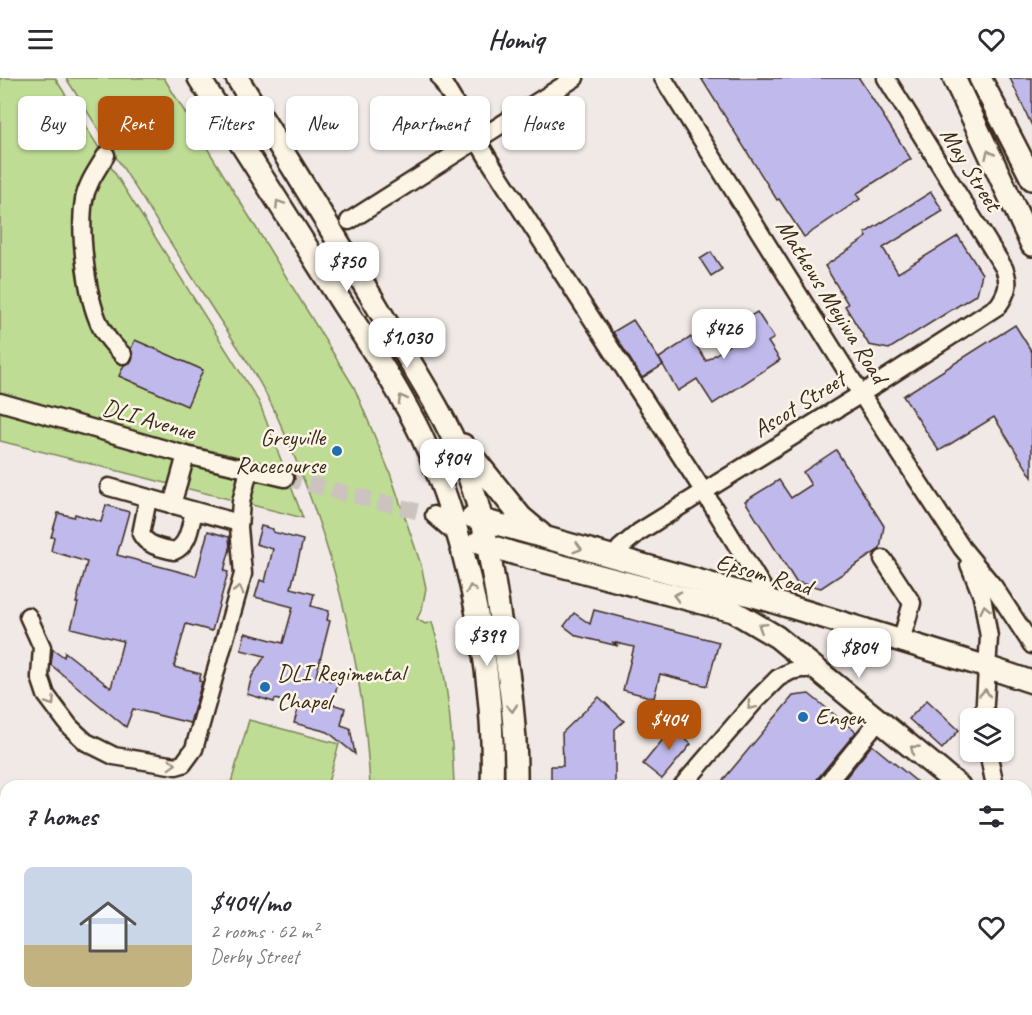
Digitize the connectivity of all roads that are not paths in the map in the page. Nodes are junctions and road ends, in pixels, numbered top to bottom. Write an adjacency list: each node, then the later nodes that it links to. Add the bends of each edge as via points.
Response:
1 (199, 78): 18 (main road, one-way to 1)
2 (237, 78): 16 (main road)
3 (440, 78): 10 (street)
4 (575, 78): 9 (street)
5 (663, 78): 21 (street, Mathews Meyiwa Road)
6 (885, 78): 19 (street, May Street, via 1004,268)
7 (954, 78): 17 (main road, one-way to 7)
8 (980, 78): 15 (main road)
9 (553, 84): 11 (street)
10 (451, 96)
11 (490, 131)
12 (463, 150): 16 (street)
13 (484, 150): 28 (street)
14 (106, 155): 20 (street, via 84,199 82,222 97,319)
15 (1032, 179)
16 (343, 229): 18 (main road); 23 (main road)
17 (1032, 245)
18 (311, 253): 32 (main road, one-way to 18, via 422,436)
19 (1008, 288): 21 (street, Ascot Street, via 998,306)
20 (123, 356)
21 (861, 394): 28 (street, Ascot Street); 38 (street, Mathews Meyiwa Road)
22 (0, 402): 24 (street, DLI Avenue)
23 (446, 424): 33 (main road, via 463,460); 36 (main road, via 521,517)
24 (186, 455): 25 (street, DLI Avenue); 30 (street)
25 (249, 470): 26 (street, DLI Avenue); 34 (street)
26 (285, 478)
27 (109, 487): 29 (street)
28 (704, 492): 39 (street, Ascot Street, via 639,532); 41 (street)
29 (148, 499): 30 (street); 31 (street, via 141,534 148,543 174,551 186,541)
30 (172, 505): 31 (street)
31 (194, 512): 34 (street)
32 (436, 513): 33 (main road, Epsom Road); 35 (main road)
33 (481, 519): 36 (main road, Epsom Road); 37 (main road)
34 (239, 523): 42 (street, one-way to 34, via 42,647 39,667 46,696 70,727 86,742 114,756 183,764 194,749 243,574)
35 (458, 535): 37 (main road, Epsom Road); 51 (main road, one-way to 35, via 490,709 481,642)
36 (545, 538): 39 (main road, Epsom Road, one-way to 39)
37 (488, 546): 46 (main road, Epsom Road, one-way to 37, via 766,629 733,611); 52 (main road, one-way to 52, via 512,701)
38 (962, 549): 44 (street, Mathews Meyiwa Road, via 994,587); 45 (street, Mathews Meyiwa Road, one-way to 38, via 987,617)
39 (614, 558): 41 (main road, Epsom Road)
40 (883, 559): 43 (street, via 912,603)
41 (771, 601): 43 (main road, Epsom Road)
42 (28, 616)
43 (901, 641): 45 (main road, Epsom Road)
44 (1032, 645)
45 (987, 667): 47 (main road, Epsom Road); 48 (street, Mathews Meyiwa Road, one-way to 45)
46 (817, 669): 49 (main road, Epsom Road); 53 (street, one-way to 53, via 791,671 778,678)
47 (1032, 682)
48 (985, 708)
49 (879, 721): 54 (street); 55 (main road, Epsom Road, one-way to 49)
50 (990, 762): 56 (street)
51 (492, 780)
52 (516, 780)
53 (687, 780)
54 (830, 780)
55 (953, 780)
56 (994, 780)

